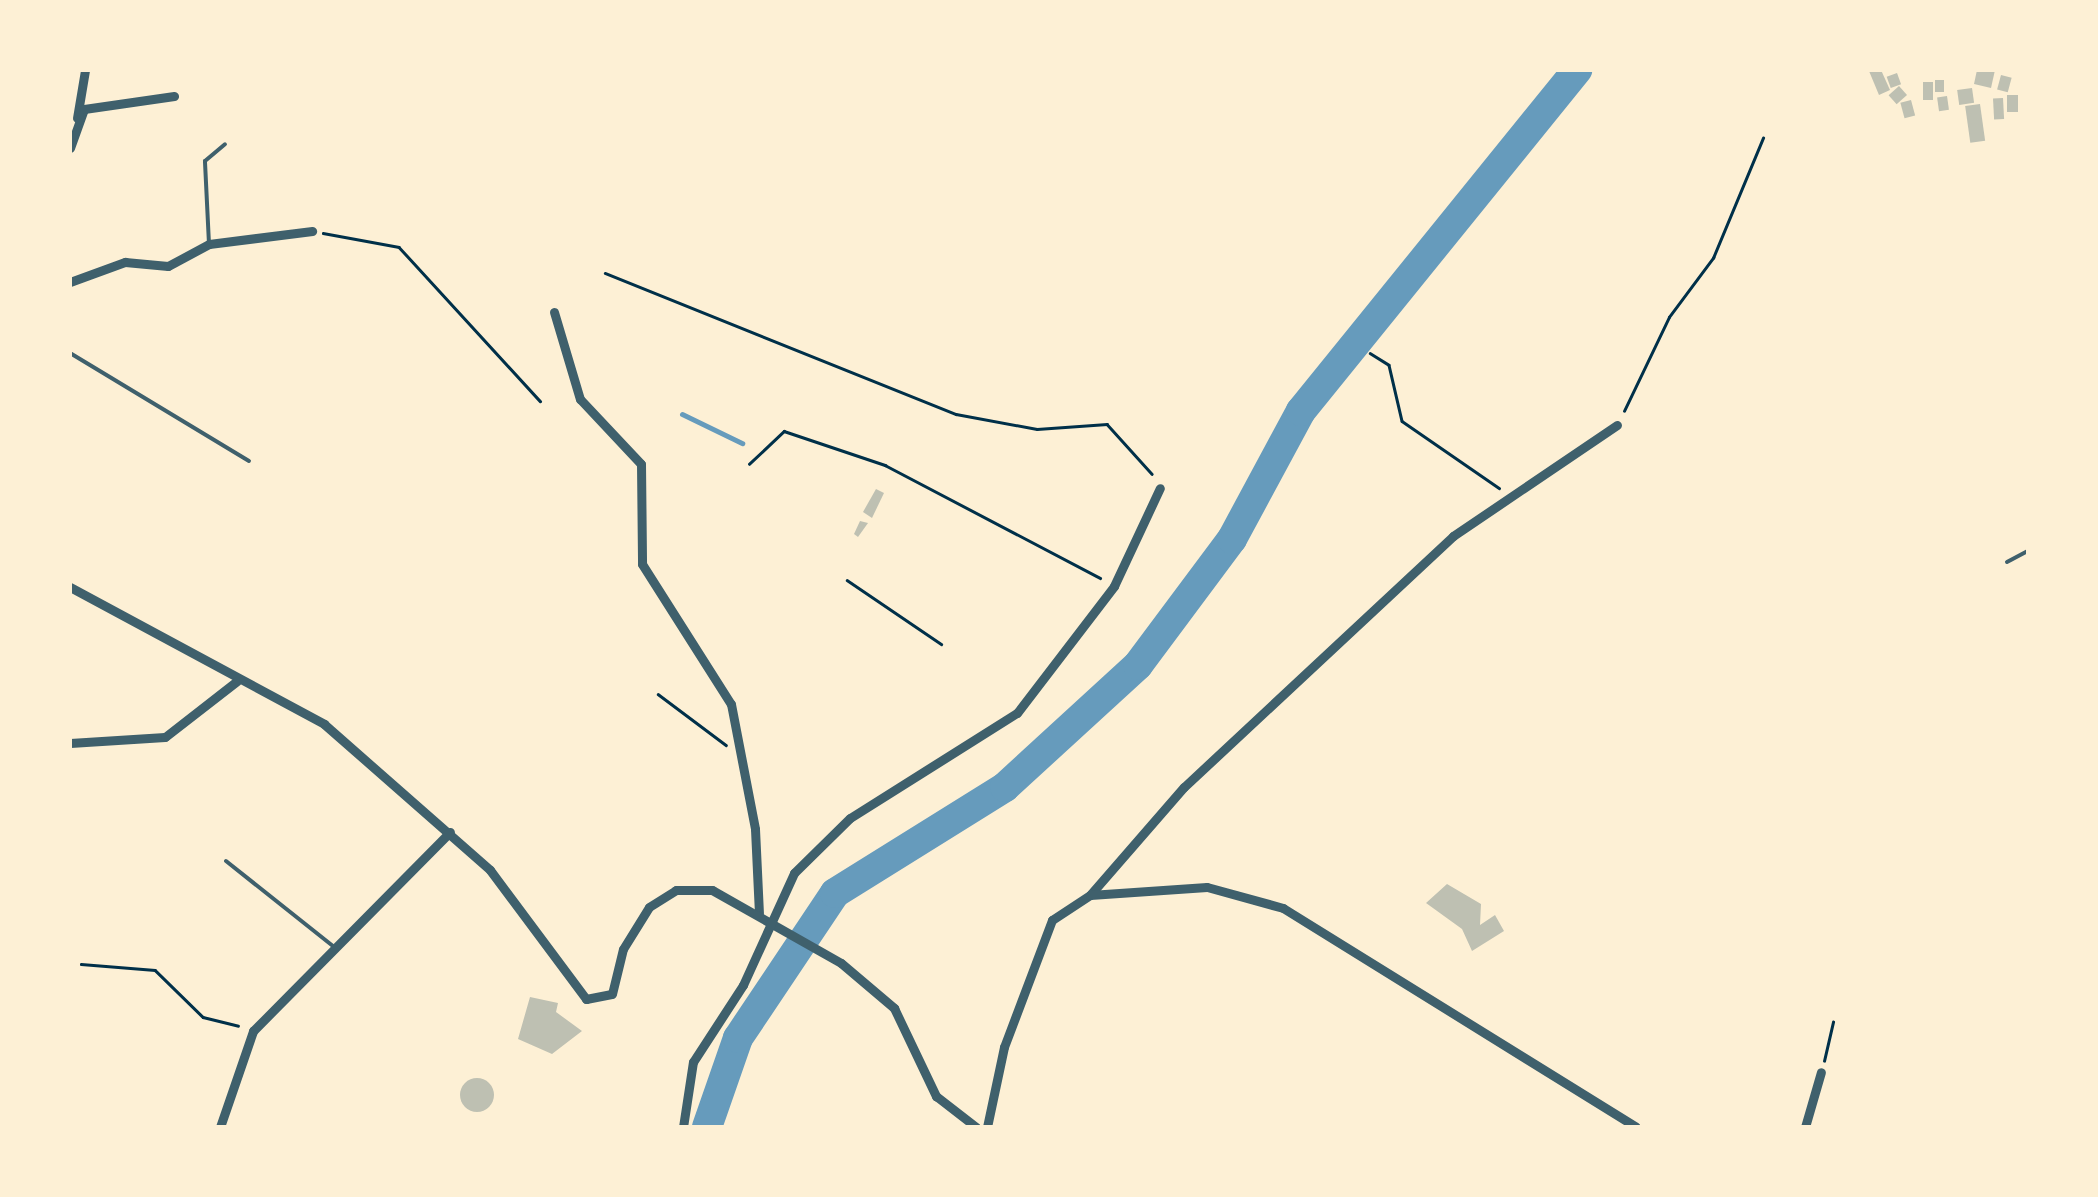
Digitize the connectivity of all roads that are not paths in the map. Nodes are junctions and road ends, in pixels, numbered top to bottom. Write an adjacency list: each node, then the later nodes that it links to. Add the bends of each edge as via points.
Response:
1 (85, 70): 3 (street)
2 (174, 96): 3 (street, via 92,106)
3 (77, 118): 5 (street)
4 (226, 144): 7 (lane, via 205,161)
5 (70, 148)
6 (312, 231): 7 (street)
7 (209, 244): 8 (street, via 168,266 125,262)
8 (70, 282)
9 (554, 312): 22 (street, via 580,399 641,464 642,564 732,704)
10 (70, 354): 12 (lane)
11 (1617, 425): 21 (street, via 1508,494 1184,787)
12 (249, 461)
13 (1160, 488): 22 (street, via 1114,586 1017,713 850,818)
14 (2028, 552): 15 (lane)
15 (2007, 562)
16 (70, 587): 17 (street)
17 (237, 681): 18 (street, via 164,737); 19 (street, via 324,724)
18 (70, 743)
19 (450, 832): 22 (street, via 586,999 612,994 634,925 676,890 712,890); 23 (street)
20 (226, 861): 23 (lane)
21 (1090, 895): 28 (street, via 1052,920); 29 (street, via 1207,887 1284,908)
22 (763, 915): 26 (street, via 743,985 693,1062); 27 (street, via 841,963 894,1008 936,1096)
23 (333, 946): 25 (street, via 253,1031)
24 (1822, 1072): 30 (street)
25 (220, 1127)
26 (683, 1127)
27 (976, 1127)
28 (987, 1127)
29 (1636, 1127)
30 (1806, 1127)

